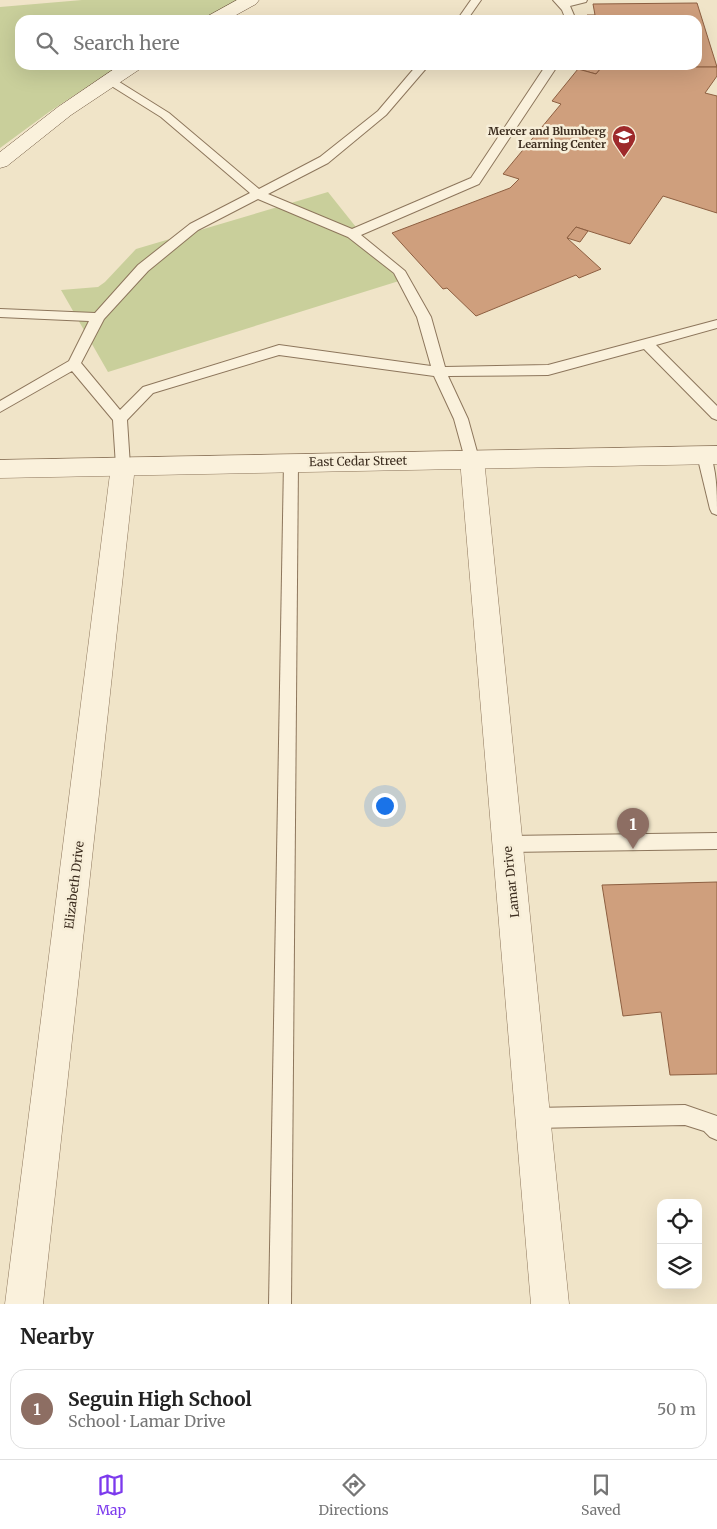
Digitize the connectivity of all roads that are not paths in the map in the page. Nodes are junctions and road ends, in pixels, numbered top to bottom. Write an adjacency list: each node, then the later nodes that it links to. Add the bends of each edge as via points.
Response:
1 (250, 0): 5 (street)
2 (476, 0): 6 (lane)
3 (582, 0): 4 (lane)
4 (560, 3): 7 (lane)
5 (223, 15)
6 (466, 15)
7 (569, 15)
8 (125, 70): 11 (street)
9 (419, 70): 13 (lane, via 382,113 324,160)
10 (549, 70): 14 (lane, via 475,181)
11 (109, 80): 12 (street, via 40,128); 13 (lane, via 165,115)
12 (0, 162)
13 (258, 194): 14 (lane); 16 (lane, via 194,227 143,268)
14 (352, 234): 20 (lane, via 400,271 424,317)
15 (0, 313): 16 (lane)
16 (98, 317): 19 (lane)
17 (717, 324): 18 (lane)
18 (646, 344): 20 (lane, via 548,370); 22 (lane)
19 (74, 364): 21 (lane); 23 (lane)
20 (439, 372): 23 (lane, via 279,350 148,390); 25 (lane, via 461,419)
21 (0, 407)
22 (717, 415)
23 (120, 418): 27 (lane)
24 (710, 455): 25 (street, East Cedar Street); 29 (lane)
25 (472, 459): 26 (street, East Cedar Street); 31 (street, Lamar Drive)
26 (291, 462): 27 (street, East Cedar Street); 35 (lane)
27 (122, 466): 28 (street, East Cedar Street); 34 (street, Elizabeth Drive)
28 (0, 469)
29 (717, 509)
30 (717, 841): 31 (lane)
31 (507, 844): 32 (street, Lamar Drive)
32 (534, 1118): 33 (lane, via 685,1115 710,1122); 36 (street, Lamar Drive)
33 (717, 1130)
34 (24, 1304)
35 (280, 1304)
36 (550, 1304)

